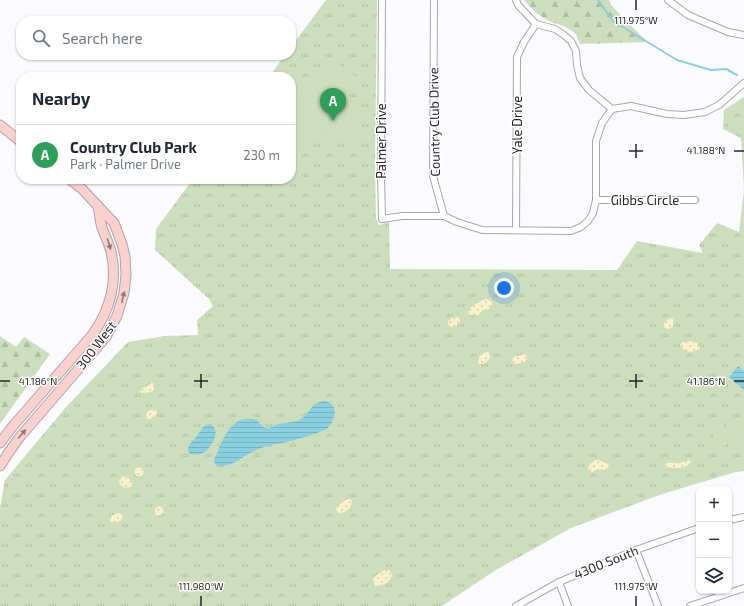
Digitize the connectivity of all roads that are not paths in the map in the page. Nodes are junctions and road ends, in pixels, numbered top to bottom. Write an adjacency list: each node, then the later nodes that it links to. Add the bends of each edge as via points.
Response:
1 (382, 0): 15 (street, Palmer Drive, via 382,219 402,216)
2 (434, 0): 15 (street, Country Club Drive, via 433,176)
3 (516, 0): 5 (street)
4 (668, 0): 6 (street, via 688,15 728,32)
5 (536, 24): 8 (street, via 555,29 571,41 576,51 580,78 589,90); 16 (street, Yale Drive, via 517,57)
6 (744, 35)
7 (744, 83): 8 (street, via 719,105 705,112 684,115 631,106)
8 (612, 109): 12 (street, via 602,123 596,141)
9 (0, 125): 10 (main road)
10 (16, 138)
11 (76, 184): 14 (main road, 300 West)
12 (596, 200): 13 (street, Gibbs Circle); 16 (street, via 588,221 571,231)
13 (695, 200)
14 (98, 207): 17 (main road, 300 West, one-way to 17, via 113,264 113,286 106,311 93,334); 18 (main road, 300 West, one-way to 14, via 19,438 102,341 117,316 125,288 125,256 114,223)
15 (444, 216): 16 (street, via 482,230)
16 (516, 230)
17 (0, 443)
18 (0, 466)
19 (744, 517): 20 (street)
20 (732, 519)
21 (696, 529): 22 (street, 4300 South)
22 (636, 550): 23 (street, 4300 South); 27 (street)
23 (558, 582): 25 (street, 4300 South); 26 (street)
24 (744, 588): 28 (street)
25 (516, 606)
26 (568, 606)
27 (658, 606)
28 (690, 606)

